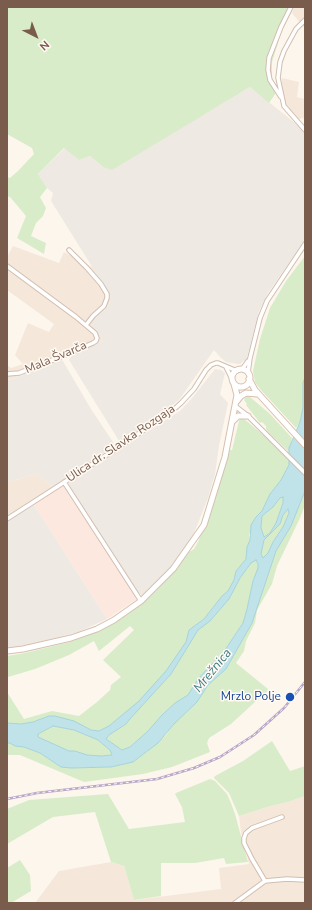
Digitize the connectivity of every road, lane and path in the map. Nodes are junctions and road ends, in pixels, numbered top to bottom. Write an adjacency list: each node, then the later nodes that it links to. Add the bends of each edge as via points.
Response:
1 (291, 7): 3 (street, via 269,58 270,80)
2 (305, 20): 3 (street, via 296,29 280,62 278,78)
3 (282, 100): 4 (street, via 284,106)
4 (305, 130)
5 (305, 244): 9 (street, via 267,301)
6 (69, 250): 8 (street, via 101,284 108,298)
7 (7, 266): 8 (street)
8 (86, 325): 12 (street, Mala Švarča, via 97,338 93,343 19,373)
9 (250, 358): 11 (street); 13 (street)
10 (225, 366): 11 (street); 15 (street); 25 (street, Ulica dr. Slavka Rozgaja, via 216,363 211,365 194,389 172,411)
11 (238, 370): 13 (street); 15 (street, via 233,374)
12 (7, 374)
13 (248, 374): 14 (street)
14 (249, 380): 16 (street); 17 (street)
15 (233, 381): 16 (street, via 239,387); 18 (street)
16 (245, 386): 17 (street); 18 (street)
17 (255, 390): 19 (street)
18 (237, 395): 20 (street)
19 (259, 395): 20 (street, via 246,392); 23 (street)
20 (236, 405): 21 (street); 22 (street)
21 (248, 416): 22 (street, via 238,416); 24 (street)
22 (232, 422): 27 (street, via 225,457 204,525 173,569)
23 (305, 445)
24 (305, 473)
25 (64, 482): 26 (street, Ulica dr. Slavka Rozgaja); 27 (street)
26 (7, 519)
27 (141, 601): 28 (street, via 97,629 70,638)
28 (7, 651)
29 (282, 818): 31 (street, via 252,828 244,838 244,843)
30 (305, 880): 31 (street)
31 (265, 881): 32 (street)
32 (235, 903)

